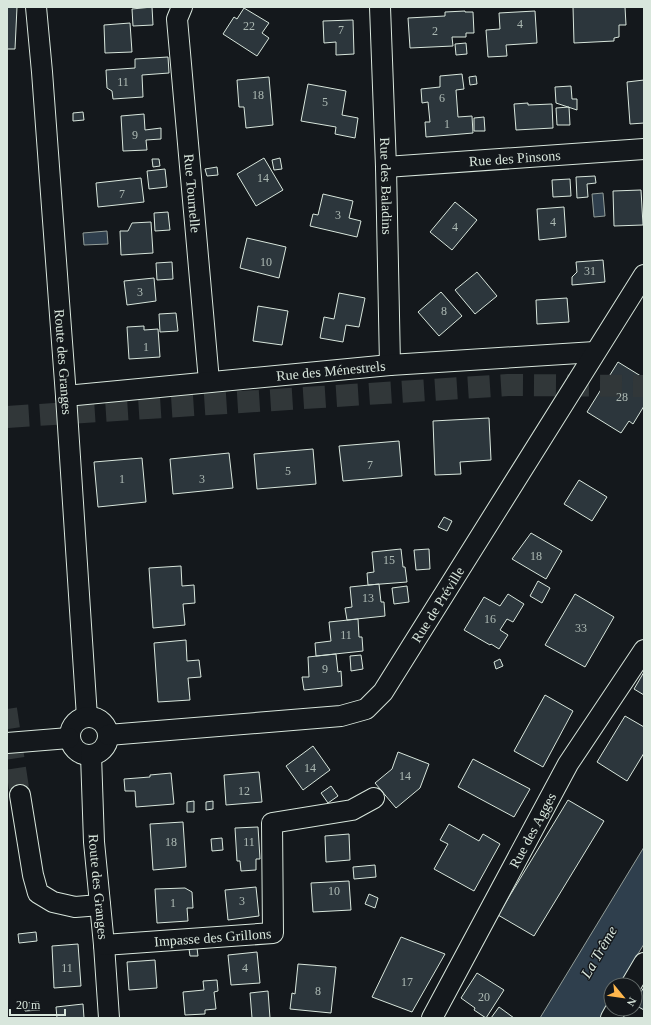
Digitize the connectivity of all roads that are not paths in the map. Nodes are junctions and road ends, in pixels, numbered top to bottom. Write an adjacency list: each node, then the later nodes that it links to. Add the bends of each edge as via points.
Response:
1 (36, 7): 10 (street, Route des Granges)
2 (182, 7): 9 (street, Rue Tournelle, via 177,19)
3 (380, 7): 5 (street, Rue des Baladins)
4 (644, 150): 5 (street, Rue des Pinsons)
5 (386, 167): 8 (street, Rue des Baladins)
6 (644, 275): 7 (street, Rue de Préville)
7 (595, 352): 8 (street, Rue des Ménestrels); 13 (street, Rue de Préville, via 383,692 366,709 341,716)
8 (390, 366): 9 (street, Rue des Ménestrels)
9 (209, 381): 10 (street, Rue des Ménestrels)
10 (66, 396): 12 (street, Route des Granges)
11 (644, 650): 24 (street, Rue des Agges, via 568,764)
12 (87, 717): 13 (street, via 101,722); 14 (street, via 74,724)
13 (108, 735): 16 (street, via 105,746)
14 (69, 738): 15 (street); 16 (street, via 76,751)
15 (7, 744)
16 (91, 755): 19 (street, Route des Granges, via 94,842)
17 (20, 795): 19 (street, via 38,893 53,902 76,907)
18 (374, 798): 20 (street, Impasse des Grillons, via 352,810 272,823 273,933)
19 (100, 904): 20 (street, Route des Granges)
20 (104, 945): 23 (street, Route des Granges)
21 (644, 963): 22 (street)
22 (636, 977)
23 (109, 1018)
24 (432, 1018)

